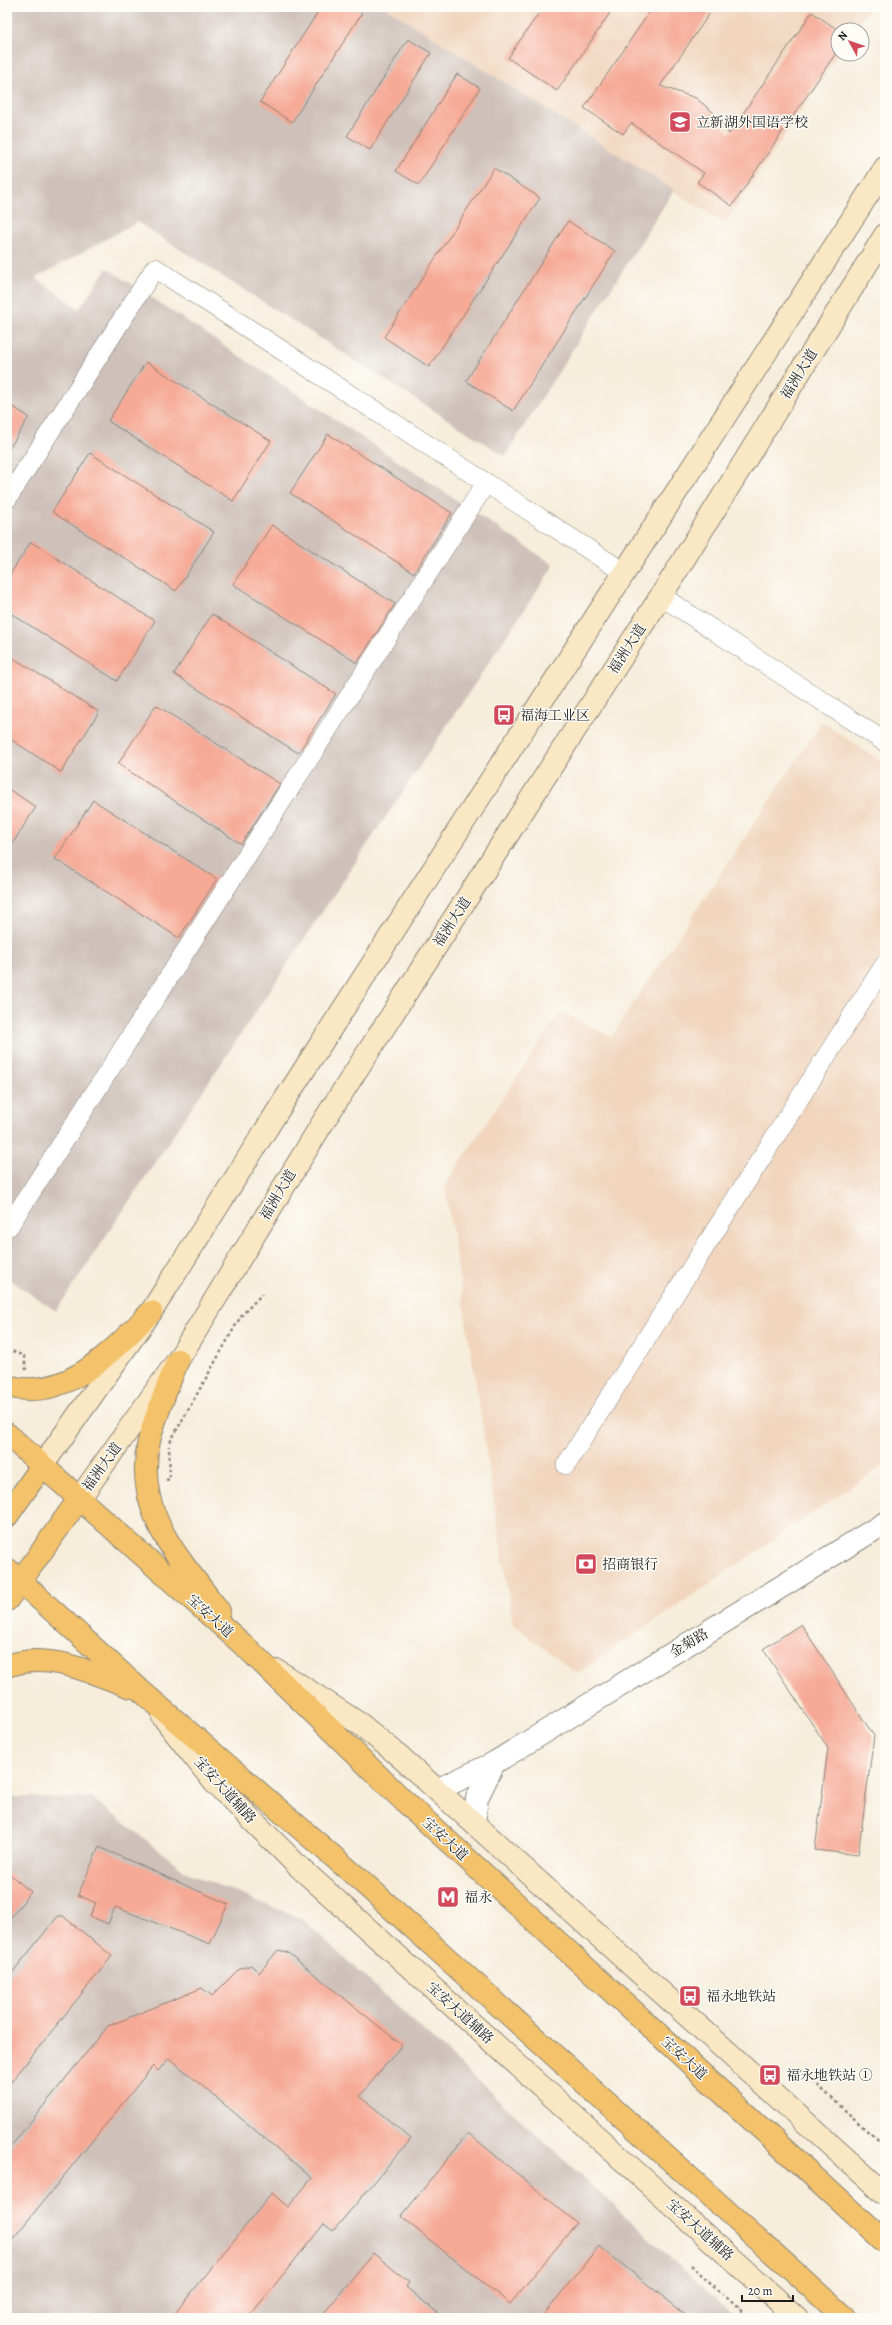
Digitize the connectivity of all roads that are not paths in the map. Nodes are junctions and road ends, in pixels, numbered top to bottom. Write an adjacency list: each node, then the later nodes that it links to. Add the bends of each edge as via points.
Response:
1 (885, 168): 5 (main road)
2 (885, 235): 6 (main road, 福洲大道)
3 (486, 483): 4 (street, via 155,268); 5 (street); 9 (street)
4 (7, 499)
5 (625, 573): 10 (main road)
6 (661, 596): 7 (street); 11 (main road, 福洲大道, via 325,1119)
7 (885, 742)
8 (885, 964): 14 (street)
9 (9, 1226)
10 (151, 1312): 12 (main road, via 96,1364 71,1380 50,1388 29,1390); 15 (main road)
11 (178, 1360): 16 (main road, 福洲大道); 21 (main road, via 149,1441 145,1469 147,1496 153,1515 181,1560)
12 (7, 1386)
13 (7, 1434): 15 (main road, 宝安大道)
14 (566, 1465)
15 (42, 1466): 16 (main road, 宝安大道); 17 (main road)
16 (79, 1499): 19 (main road, 福洲大道); 21 (main road, 宝安大道)
17 (7, 1516)
18 (885, 1524): 24 (street, 金菊路)
19 (14, 1575): 20 (main road, 福洲大道); 23 (main road)
20 (7, 1600)
21 (249, 1650): 25 (main road, via 360,1724); 28 (main road, 宝安大道, via 409,1806)
22 (7, 1666): 23 (main road, via 30,1661 48,1661 84,1670)
23 (140, 1690): 29 (main road, 宝安大道辅路, via 214,1782 296,1864); 30 (main road, via 358,1878)
24 (494, 1763): 25 (street, 金菊路); 26 (street, via 478,1798)
25 (437, 1790): 26 (main road)
26 (474, 1823): 27 (main road)
27 (885, 2194)
28 (885, 2242)
29 (797, 2318)
30 (845, 2318)

